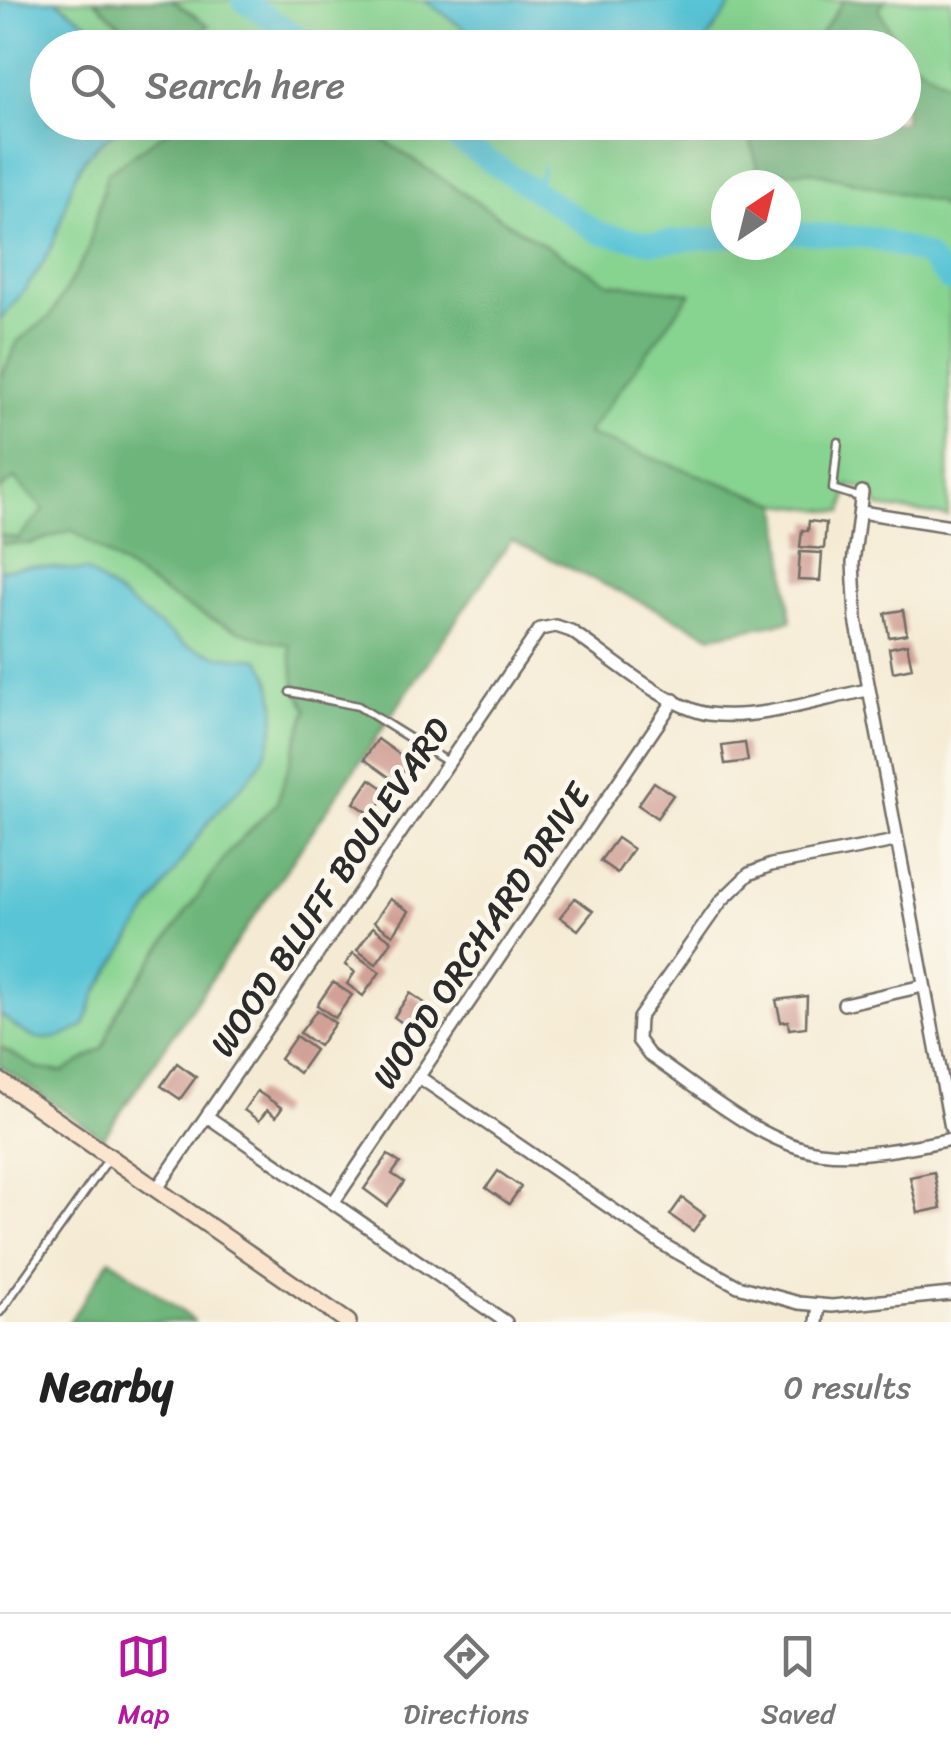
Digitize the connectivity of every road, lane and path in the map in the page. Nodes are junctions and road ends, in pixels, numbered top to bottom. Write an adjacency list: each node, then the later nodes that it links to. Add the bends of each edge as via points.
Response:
1 (838, 442): 2 (lane, via 833,490)
2 (862, 501): 3 (street); 4 (street, via 854,590)
3 (951, 526)
4 (868, 690): 6 (street, via 730,715 706,714); 8 (street)
5 (290, 692): 7 (lane, via 358,706)
6 (674, 700): 7 (street, WOOD BLUFF BOULEVARD, via 556,626 540,629); 11 (street, WOOD ORCHARD DRIVE)
7 (448, 762): 13 (street, WOOD BLUFF BOULEVARD)
8 (895, 841): 9 (street); 15 (street, via 757,869 730,890 639,1018 638,1040 650,1055 767,1133 805,1149 860,1153)
9 (924, 986): 10 (street); 14 (street)
10 (844, 1004)
11 (420, 1078): 18 (street, WOOD ORCHARD DRIVE); 20 (street, via 694,1264 767,1296)
12 (0, 1081): 16 (street)
13 (208, 1117): 17 (street, WOOD BLUFF BOULEVARD); 18 (street)
14 (951, 1128)
15 (951, 1139)
16 (110, 1157): 17 (street); 21 (lane)
17 (156, 1190): 22 (street)
18 (333, 1202): 23 (street)
19 (951, 1294): 20 (street)
20 (819, 1305): 24 (street)
21 (0, 1312)
22 (348, 1322)
23 (506, 1322)
24 (816, 1322)

